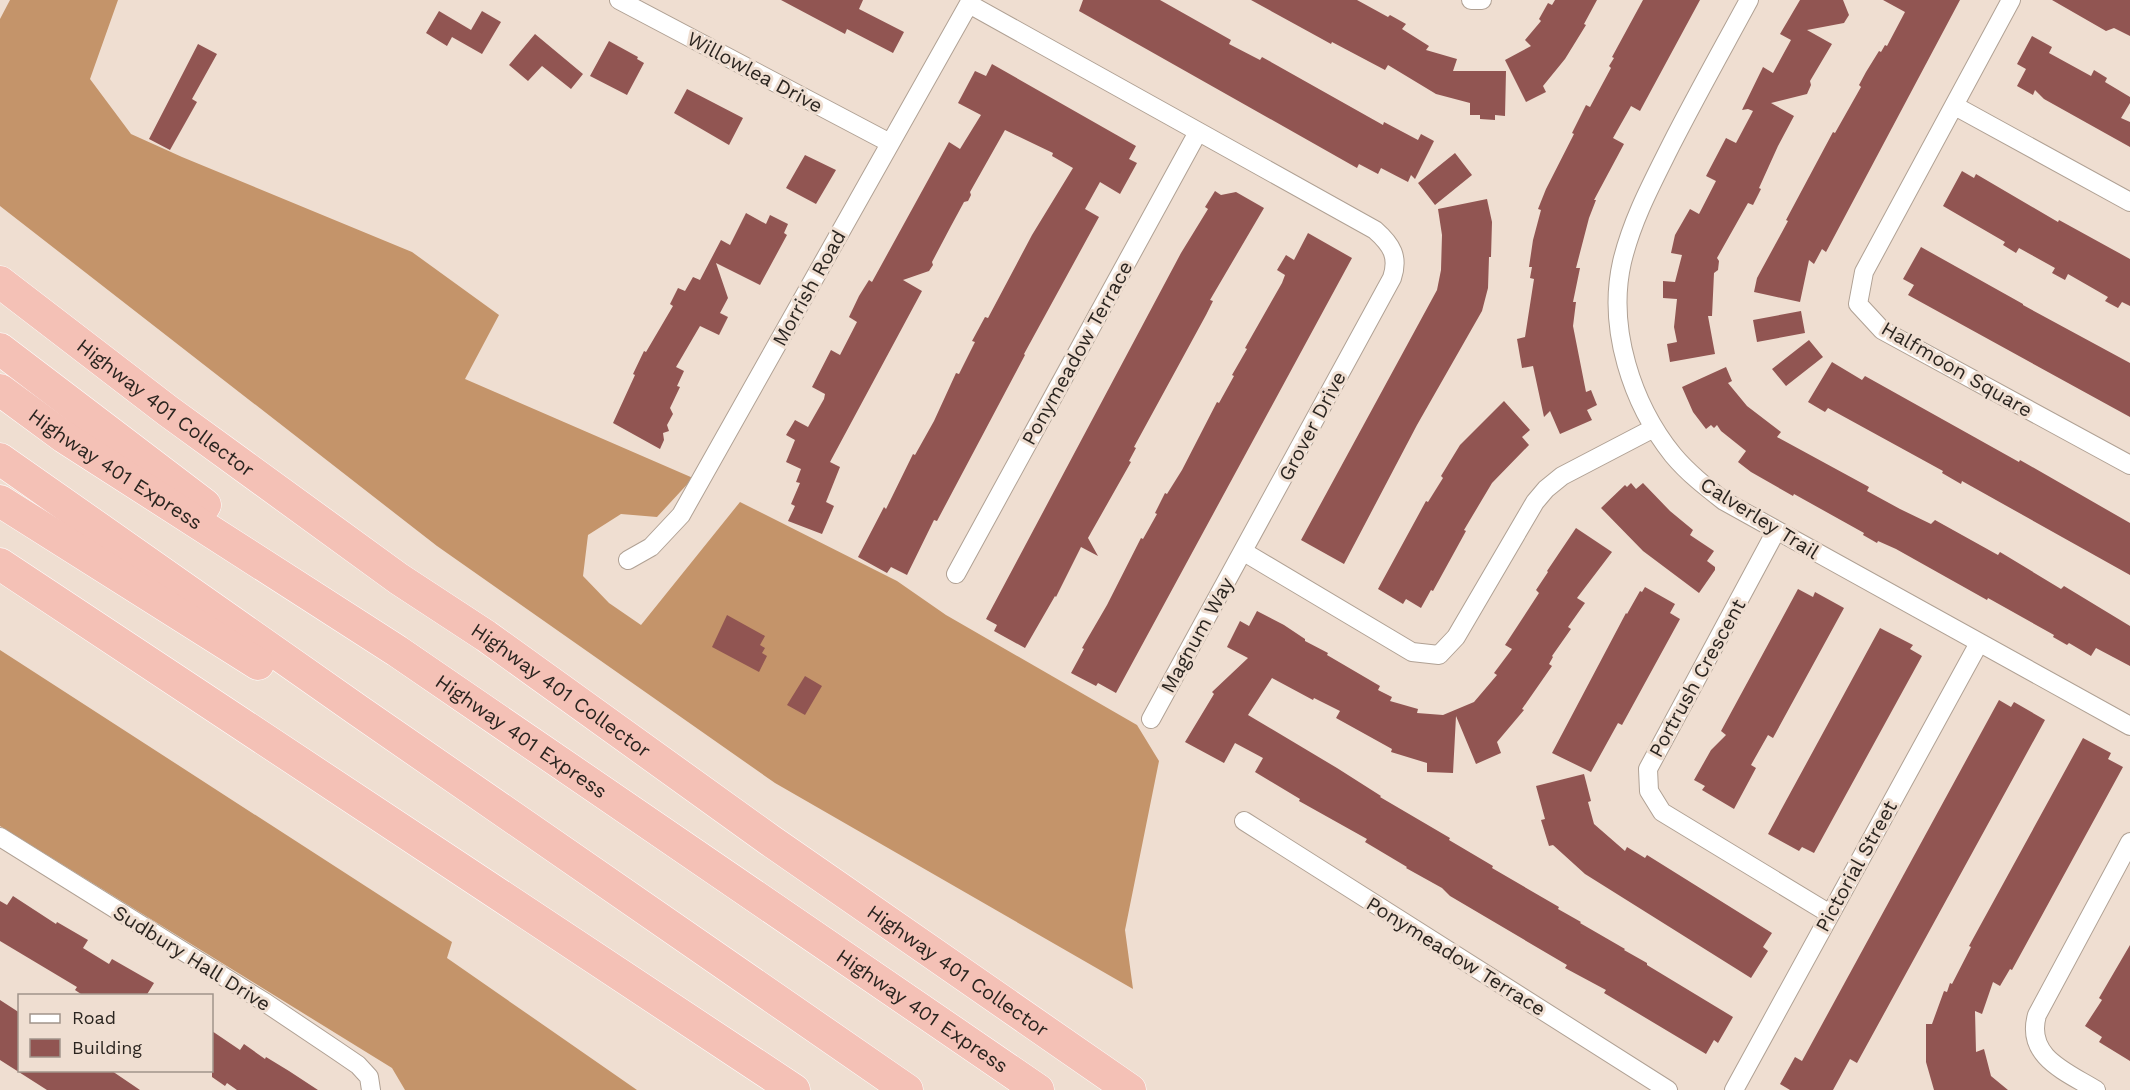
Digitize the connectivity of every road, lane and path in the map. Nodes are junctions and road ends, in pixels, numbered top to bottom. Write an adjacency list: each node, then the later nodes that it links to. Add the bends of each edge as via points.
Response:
1 (619, 0): 9 (street, Willowlea Drive)
2 (1471, 0): 3 (street)
3 (1482, 0)
4 (1749, 0): 14 (street, Calverley Trail, via 1645,196 1622,264 1619,327 1636,392)
5 (2011, 0): 7 (street, Halfmoon Square)
6 (970, 2): 8 (street, Grover Drive); 9 (street, Morrish Road)
7 (1955, 106): 10 (street); 16 (street, Halfmoon Square, via 1864,272 1858,304 1882,330)
8 (1198, 132): 19 (street, Grover Drive, via 1375,230 1385,238 1396,265); 22 (street, Ponymeadow Terrace)
9 (890, 143): 20 (street, Morrish Road, via 681,515 651,547)
10 (2130, 202)
11 (0, 282): 38 (highway, Highway 401 Collector, via 168,411 399,579 486,636 771,841)
12 (0, 350): 26 (highway)
13 (0, 390): 26 (highway, Highway 401 Express, via 64,437)
14 (1654, 428): 18 (street, Calverley Trail, via 1694,478 1724,501); 19 (street, via 1565,474 1546,489 1456,637 1439,655 1412,652)
15 (0, 459): 27 (highway)
16 (2130, 465)
17 (0, 501): 27 (highway, via 264,668)
18 (1776, 531): 25 (street, Calverley Trail); 33 (street, Portrush Crescent, via 1648,769 1649,791 1662,812)
19 (1244, 552): 28 (street, Magnum Way)
20 (628, 560)
21 (0, 564): 24 (highway)
22 (956, 574)
23 (0, 578): 24 (highway)
24 (60, 606): 35 (highway)
25 (1979, 643): 29 (street, Calverley Trail); 33 (street, Pictorial Street)
26 (397, 651): 37 (highway, Highway 401 Express)
27 (359, 711): 36 (highway)
28 (1151, 719)
29 (2130, 726)
30 (1244, 821): 39 (street, Ponymeadow Terrace)
31 (0, 837): 34 (street, Sudbury Hall Drive, via 358,1065 369,1077)
32 (2130, 842): 41 (street, via 2034,1024 2036,1043 2049,1061)
33 (1830, 914): 40 (street, Pictorial Street)
34 (371, 1090)
35 (794, 1090)
36 (907, 1090)
37 (1038, 1090)
38 (1130, 1090)
39 (1668, 1090)
40 (1734, 1090)
41 (2096, 1090)

